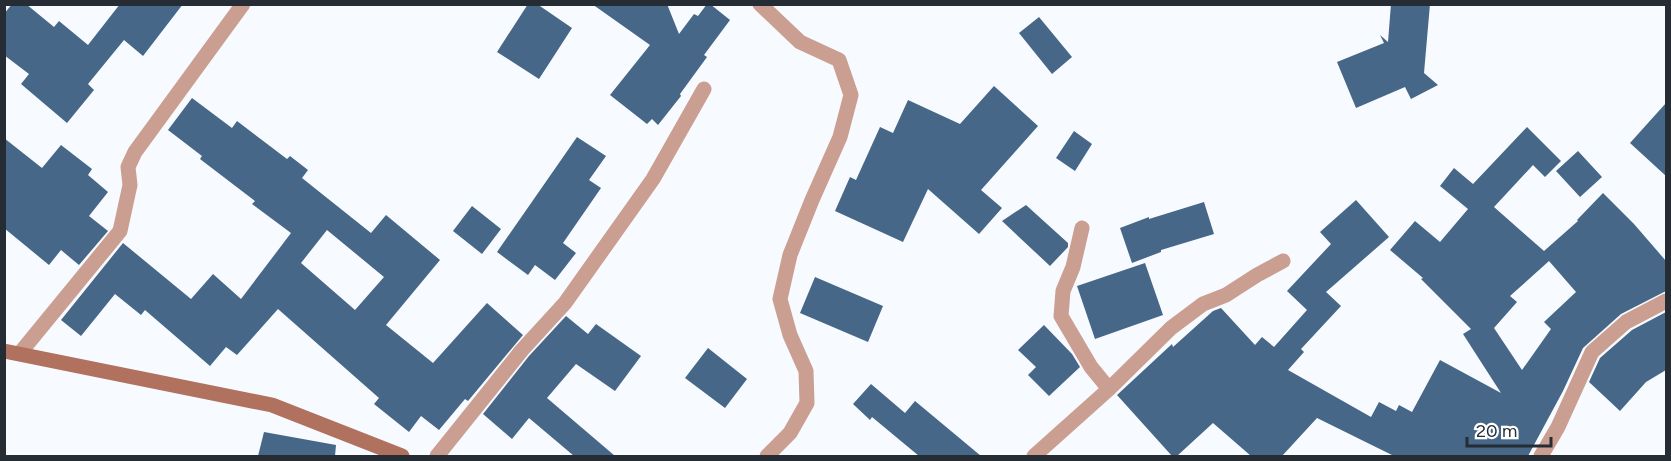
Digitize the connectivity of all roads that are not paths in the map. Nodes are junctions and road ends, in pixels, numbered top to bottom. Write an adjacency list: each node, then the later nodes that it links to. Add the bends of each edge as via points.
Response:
1 (243, 4): 7 (street, via 135,152 128,167 130,185 120,231)
2 (760, 4): 11 (street, via 800,42 839,60 851,95 840,137 790,255 780,299 806,371 807,403 790,433)
3 (704, 89): 10 (street, via 653,179 572,293)
4 (1082, 228): 8 (street, via 1063,291 1061,316 1090,367)
5 (1283, 261): 8 (street, via 1203,304 1171,328)
6 (1666, 301): 13 (street, via 1626,322 1592,352)
7 (12, 352): 9 (street, via 272,405)
8 (1109, 389): 12 (street)
9 (402, 456)
10 (437, 456)
11 (767, 456)
12 (1034, 456)
13 (1541, 456)

